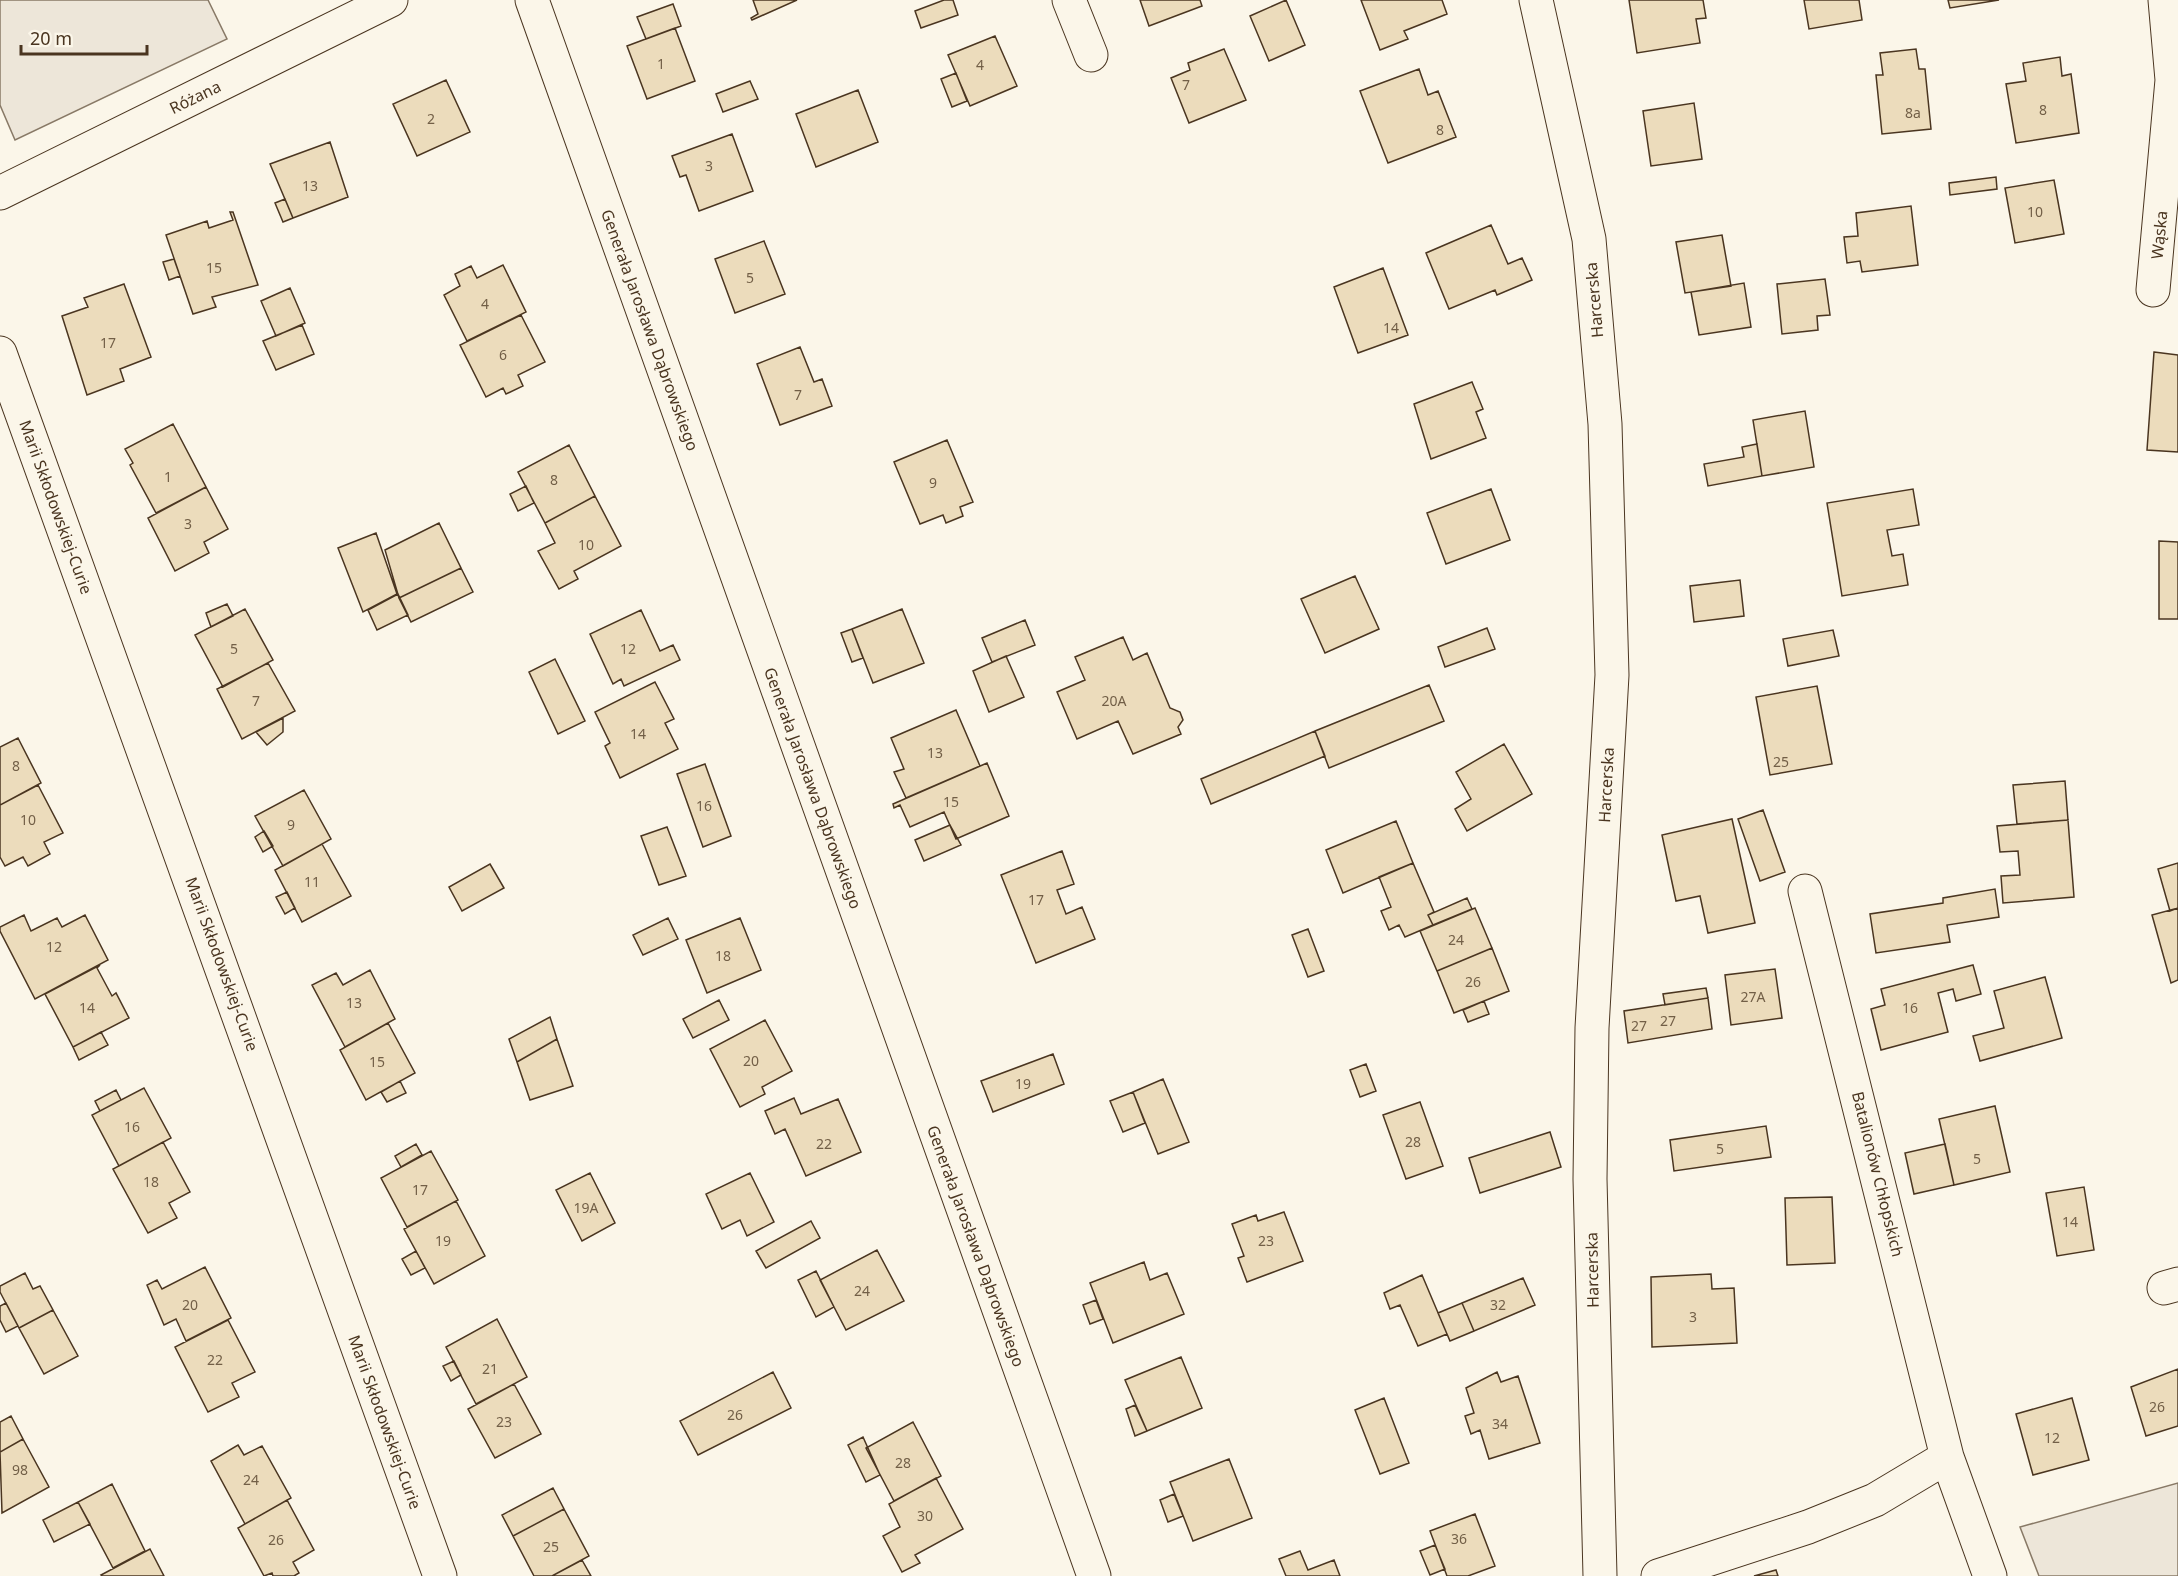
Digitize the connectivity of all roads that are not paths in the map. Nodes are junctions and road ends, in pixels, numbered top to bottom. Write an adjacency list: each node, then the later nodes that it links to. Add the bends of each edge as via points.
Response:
1 (391, 0): 7 (street, Różana)
2 (532, 0): 13 (street, Generała Jarosława Dąbrowskiego)
3 (1069, 0): 6 (street)
4 (1536, 0): 14 (street, Harcerska, via 1589,239 1605,424 1612,675 1592,1028 1590,1167)
5 (2165, 0): 8 (street, Wąska, via 2172,80)
6 (1091, 55)
7 (0, 193)
8 (2153, 290)
9 (0, 353): 12 (street, Marii Skłodowskiej-Curie)
10 (1805, 891): 11 (street, Batalionów Chłopskich)
11 (1947, 1457): 15 (street, via 1875,1500 1808,1527); 16 (street, Batalionów Chłopskich)
12 (440, 1576)
13 (1094, 1576)
14 (1600, 1576)
15 (1658, 1576)
16 (1990, 1576)

